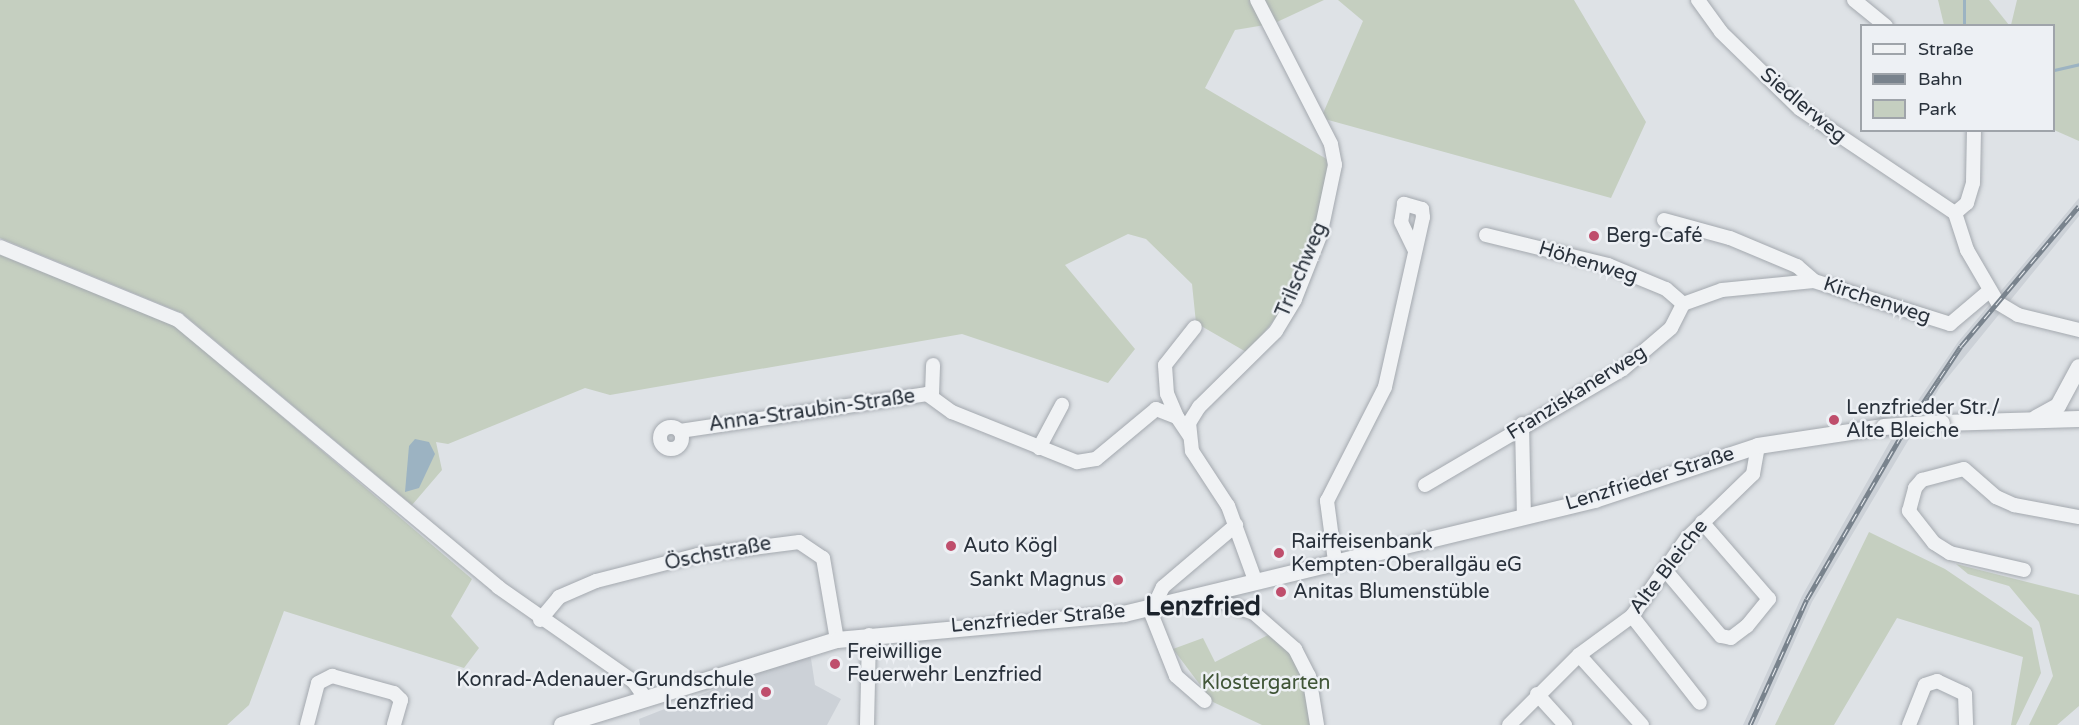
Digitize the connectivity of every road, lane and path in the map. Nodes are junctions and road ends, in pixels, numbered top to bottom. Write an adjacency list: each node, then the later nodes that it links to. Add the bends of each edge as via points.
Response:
1 (1257, 0): 25 (street, Trilschweg, via 1331,144 1332,192 1290,307 1276,331 1199,407)
2 (1698, 0): 6 (street, Siedlerweg, via 1721,32 1800,109)
3 (1854, 0): 4 (street)
4 (1884, 24)
5 (1974, 132): 6 (street, via 1973,183 1967,203)
6 (1954, 213): 12 (street)
7 (1664, 220): 11 (street, via 1749,246 1797,266)
8 (1486, 235): 13 (street, Höhenweg, via 1608,265 1666,289)
9 (0, 247): 40 (street, via 178,320)
10 (1415, 251): 33 (street, via 1385,387 1327,501)
11 (1814, 281): 12 (street, Kirchenweg, via 1950,324); 13 (street, Kirchenweg, via 1722,290)
12 (1989, 291): 15 (street, via 2018,315)
13 (1683, 304): 23 (street, Franziskanerweg, via 1671,328 1623,369)
14 (1195, 327): 20 (street, via 1165,365 1167,394)
15 (2079, 330)
16 (933, 364): 18 (street)
17 (2079, 367): 22 (street, via 2058,406)
18 (932, 395): 24 (street, Anna-Straubin-Straße); 27 (street, Anna-Straubin-Straße, via 952,412)
19 (1062, 405): 27 (street)
20 (1177, 417): 25 (street); 27 (street, Anna-Straubin-Straße, via 1156,409 1146,413 1087,463)
21 (2079, 419): 22 (street, Lenzfrieder Straße)
22 (2033, 420): 26 (street, Lenzfrieder Straße, bridge, via 1884,427)
23 (1522, 424): 28 (street, Franziskanerweg, via 1486,452); 29 (street)
24 (680, 431)
25 (1188, 435): 32 (street, via 1192,451)
26 (1758, 446): 29 (street, Lenzfrieder Straße, via 1647,485); 31 (street, Alte Bleiche, via 1753,474)
27 (1039, 448)
28 (1425, 485)
29 (1524, 516): 33 (street, Lenzfrieder Straße)
30 (2079, 517): 34 (street, via 2014,505 1996,497 1964,469 1922,480 1915,488 1909,511 1934,543 1950,553)
31 (1702, 522): 35 (street, Alte Bleiche); 35 (street, via 1769,599 1747,626 1731,638 1720,636)
32 (1236, 525): 36 (street); 38 (street, via 1163,586)
33 (1335, 561): 36 (street, Lenzfrieder Straße)
34 (2024, 570)
35 (1666, 571): 39 (street, Alte Bleiche)
36 (1255, 579): 38 (street, Lenzfrieder Straße)
37 (1225, 603): 52 (street, via 1278,629 1295,650 1309,676)
38 (1152, 607): 41 (street, Lenzfrieder Straße); 46 (street, via 1176,676)
39 (1632, 616): 43 (street, Alte Bleiche); 47 (street)
40 (540, 620): 42 (street, Öschstraße, via 559,597 597,581 698,555 799,542 823,558); 45 (street, via 634,682)
41 (869, 635): 42 (street, Lenzfrieder Straße); 51 (street)
42 (837, 640): 45 (street, Lenzfrieder Straße)
43 (1579, 655): 44 (street, Alte Bleiche); 55 (street)
44 (1537, 693): 53 (street, Alte Bleiche); 54 (street)
45 (646, 699): 50 (street, Lenzfrieder Straße)
46 (1204, 701)
47 (1700, 703)
48 (307, 725): 49 (street, via 318,683 332,676 394,693 401,700)
49 (394, 725)
50 (562, 725)
51 (867, 725)
52 (1317, 725)
53 (1509, 725)
54 (1565, 725)
55 (1642, 725)
56 (1909, 725): 57 (street, via 1925,685 1937,681 1965,693)
57 (1966, 725)

